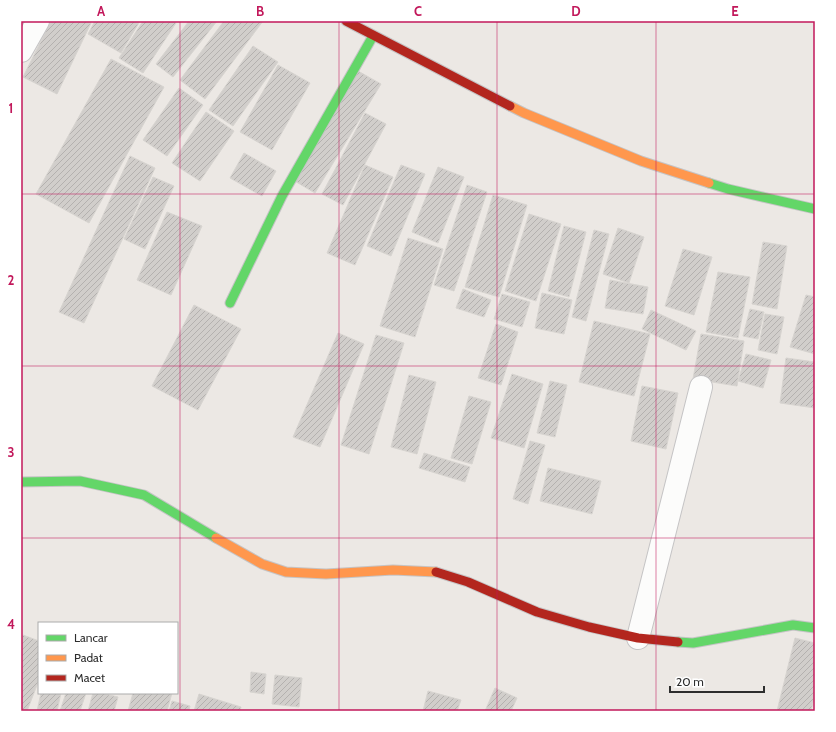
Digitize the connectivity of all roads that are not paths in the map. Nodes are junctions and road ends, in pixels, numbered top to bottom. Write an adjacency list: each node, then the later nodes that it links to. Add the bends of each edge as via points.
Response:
1 (38, 21): 4 (street)
2 (346, 21): 3 (street)
3 (373, 36): 5 (street, via 524,113 641,161 728,189); 6 (street, via 282,196)
4 (21, 51)
5 (815, 208)
6 (230, 303)
7 (701, 387): 10 (street)
8 (21, 482): 10 (street, via 80,481 144,495 262,564 286,572 439,572 537,612)
9 (815, 628): 10 (street, via 793,625 693,643)
10 (638, 638)

